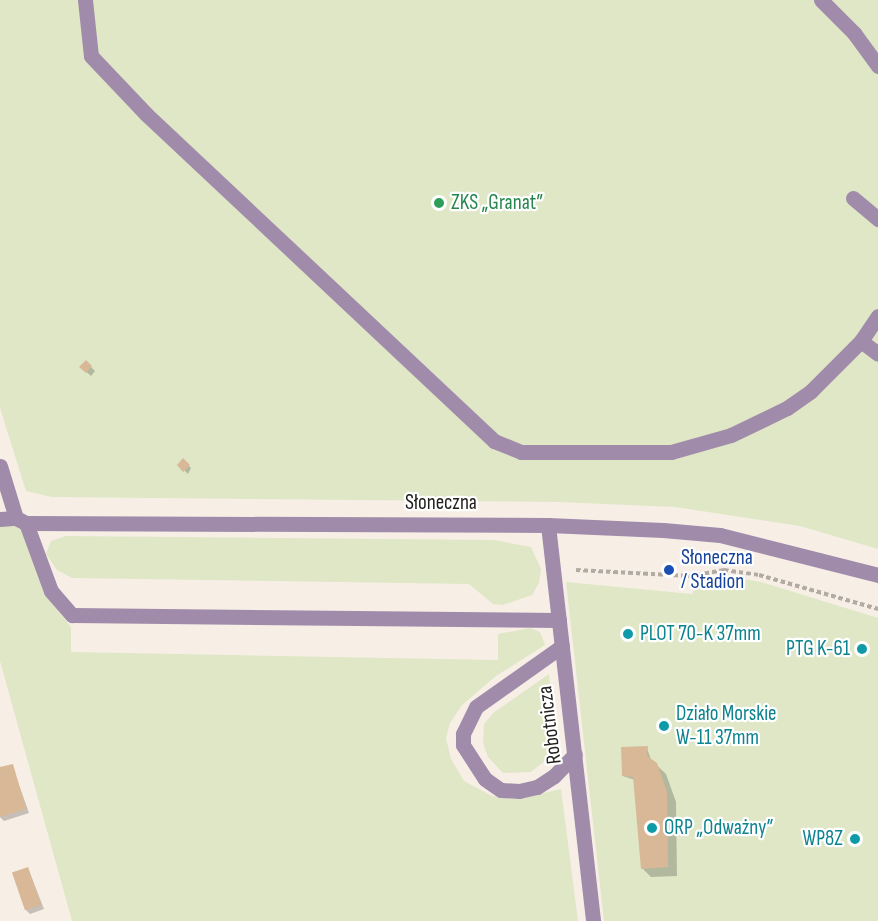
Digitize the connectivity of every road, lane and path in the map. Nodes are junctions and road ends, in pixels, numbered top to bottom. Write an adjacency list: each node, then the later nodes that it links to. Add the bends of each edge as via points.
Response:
1 (85, 0): 9 (street, via 91,56 155,122 494,441 521,452 616,455 672,452 703,445 787,408 811,391)
2 (821, 0): 3 (street)
3 (854, 33): 4 (street); 5 (street)
4 (878, 57)
5 (878, 66)
6 (853, 198): 7 (street)
7 (878, 219)
8 (878, 316): 9 (street)
9 (861, 341): 10 (street)
10 (878, 354)
11 (0, 466): 13 (street)
12 (0, 519): 13 (street, Słoneczna)
13 (21, 521): 14 (street, Słoneczna); 18 (street, via 57,602 72,615)
14 (548, 525): 15 (street, Robotnicza); 16 (street, Słoneczna, via 720,535)
15 (553, 569): 17 (path, via 690,576 724,570 759,575); 18 (street, Robotnicza)
16 (878, 575)
17 (878, 609)
18 (559, 620): 19 (street, Robotnicza)
19 (562, 646): 20 (street, Robotnicza); 20 (street, via 476,707 463,734 463,745 485,779 501,790 537,787)
20 (575, 754): 21 (street, Robotnicza)
21 (592, 921)

